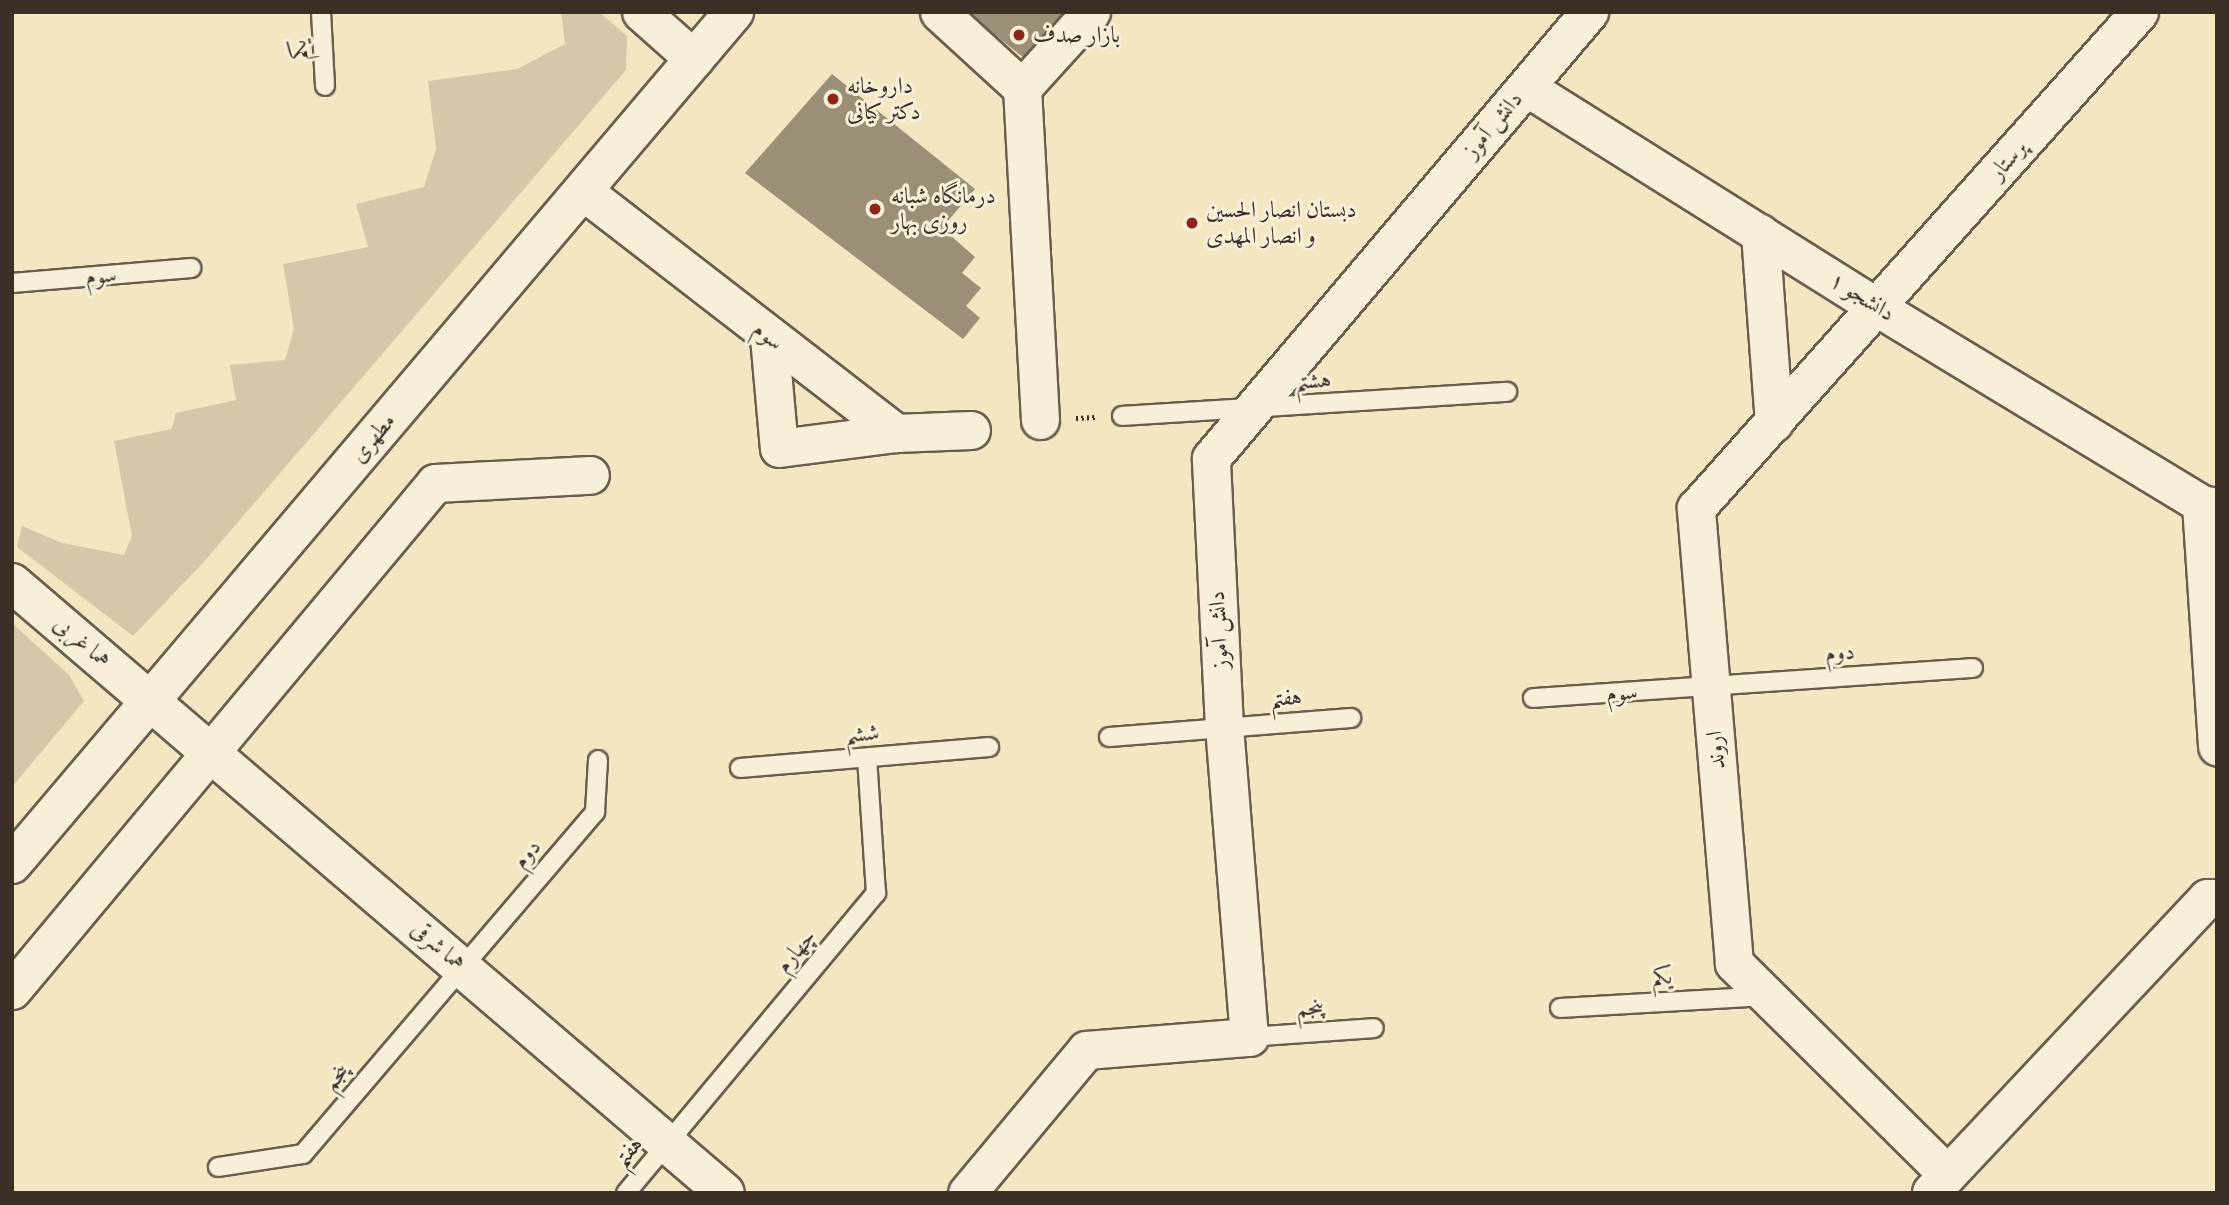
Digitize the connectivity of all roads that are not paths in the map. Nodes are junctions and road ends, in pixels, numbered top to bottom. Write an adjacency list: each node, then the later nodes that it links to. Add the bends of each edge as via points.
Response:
1 (321, 12): 9 (lane, یکم)
2 (641, 12): 8 (street)
3 (734, 12): 8 (main road, مطهری)
4 (939, 12): 11 (street)
5 (1091, 12): 11 (street)
6 (1589, 12): 10 (street, دانش آموز)
7 (2138, 12): 16 (street, پرستار)
8 (694, 58): 12 (main road, مطهری)
9 (325, 86)
10 (1525, 87): 13 (street, دانشجو ۱); 19 (street, دانش آموز)
11 (1023, 89): 21 (street)
12 (583, 191): 17 (street, سوم); 31 (main road, مطهری)
13 (1760, 233): 16 (street, دانشجو ۱); 22 (street)
14 (191, 268): 15 (lane, سوم)
15 (12, 284)
16 (1878, 308): 22 (street, اروند); 26 (street, دانشجو ۱)
17 (769, 337): 24 (street, سوم); 24 (street, via 779,448)
18 (1507, 392): 19 (lane, هشتم)
19 (1251, 410): 20 (lane, هشتم); 33 (street, دانش آموز, via 1211,458)
20 (1122, 416)
21 (1040, 420)
22 (1774, 422): 29 (street, اروند, via 1696,508)
23 (971, 430): 24 (street)
24 (896, 433)
25 (590, 475): 37 (street, via 435,483)
26 (2209, 505): 35 (street)
27 (12, 583): 31 (main road, هما غربی)
28 (1973, 668): 29 (lane, دوم)
29 (1711, 687): 30 (lane, سوم); 45 (street, اروند, via 1734,963)
30 (1533, 698)
31 (151, 700): 37 (main road, هما شرقی); 41 (main road, مطهری)
32 (1351, 718): 33 (lane, هفتم)
33 (1224, 726): 34 (lane); 48 (street, دانش آموز)
34 (1109, 737)
35 (2217, 746)
36 (989, 747): 38 (lane, ششم)
37 (210, 753): 43 (main road, هما شرقی); 44 (street)
38 (867, 759): 40 (lane, ششم); 49 (lane, چهارم, via 876,893)
39 (598, 760): 43 (lane, دوم, via 595,812)
40 (740, 768)
41 (12, 864)
42 (2217, 898): 51 (street, اروند, via 2207,898)
43 (462, 967): 49 (main road, هما شرقی); 50 (lane, پنجم, via 303,1154)
44 (12, 990)
45 (1767, 996): 46 (lane, یکم); 51 (street, اروند)
46 (1560, 1007)
47 (1374, 1028): 48 (lane, پنجم)
48 (1249, 1037): 54 (street, via 1086,1050)
49 (668, 1144): 52 (lane, هفتم); 53 (main road, هما شرقی)
50 (218, 1167)
51 (1939, 1184)
52 (626, 1193)
53 (725, 1193)
54 (967, 1193)

